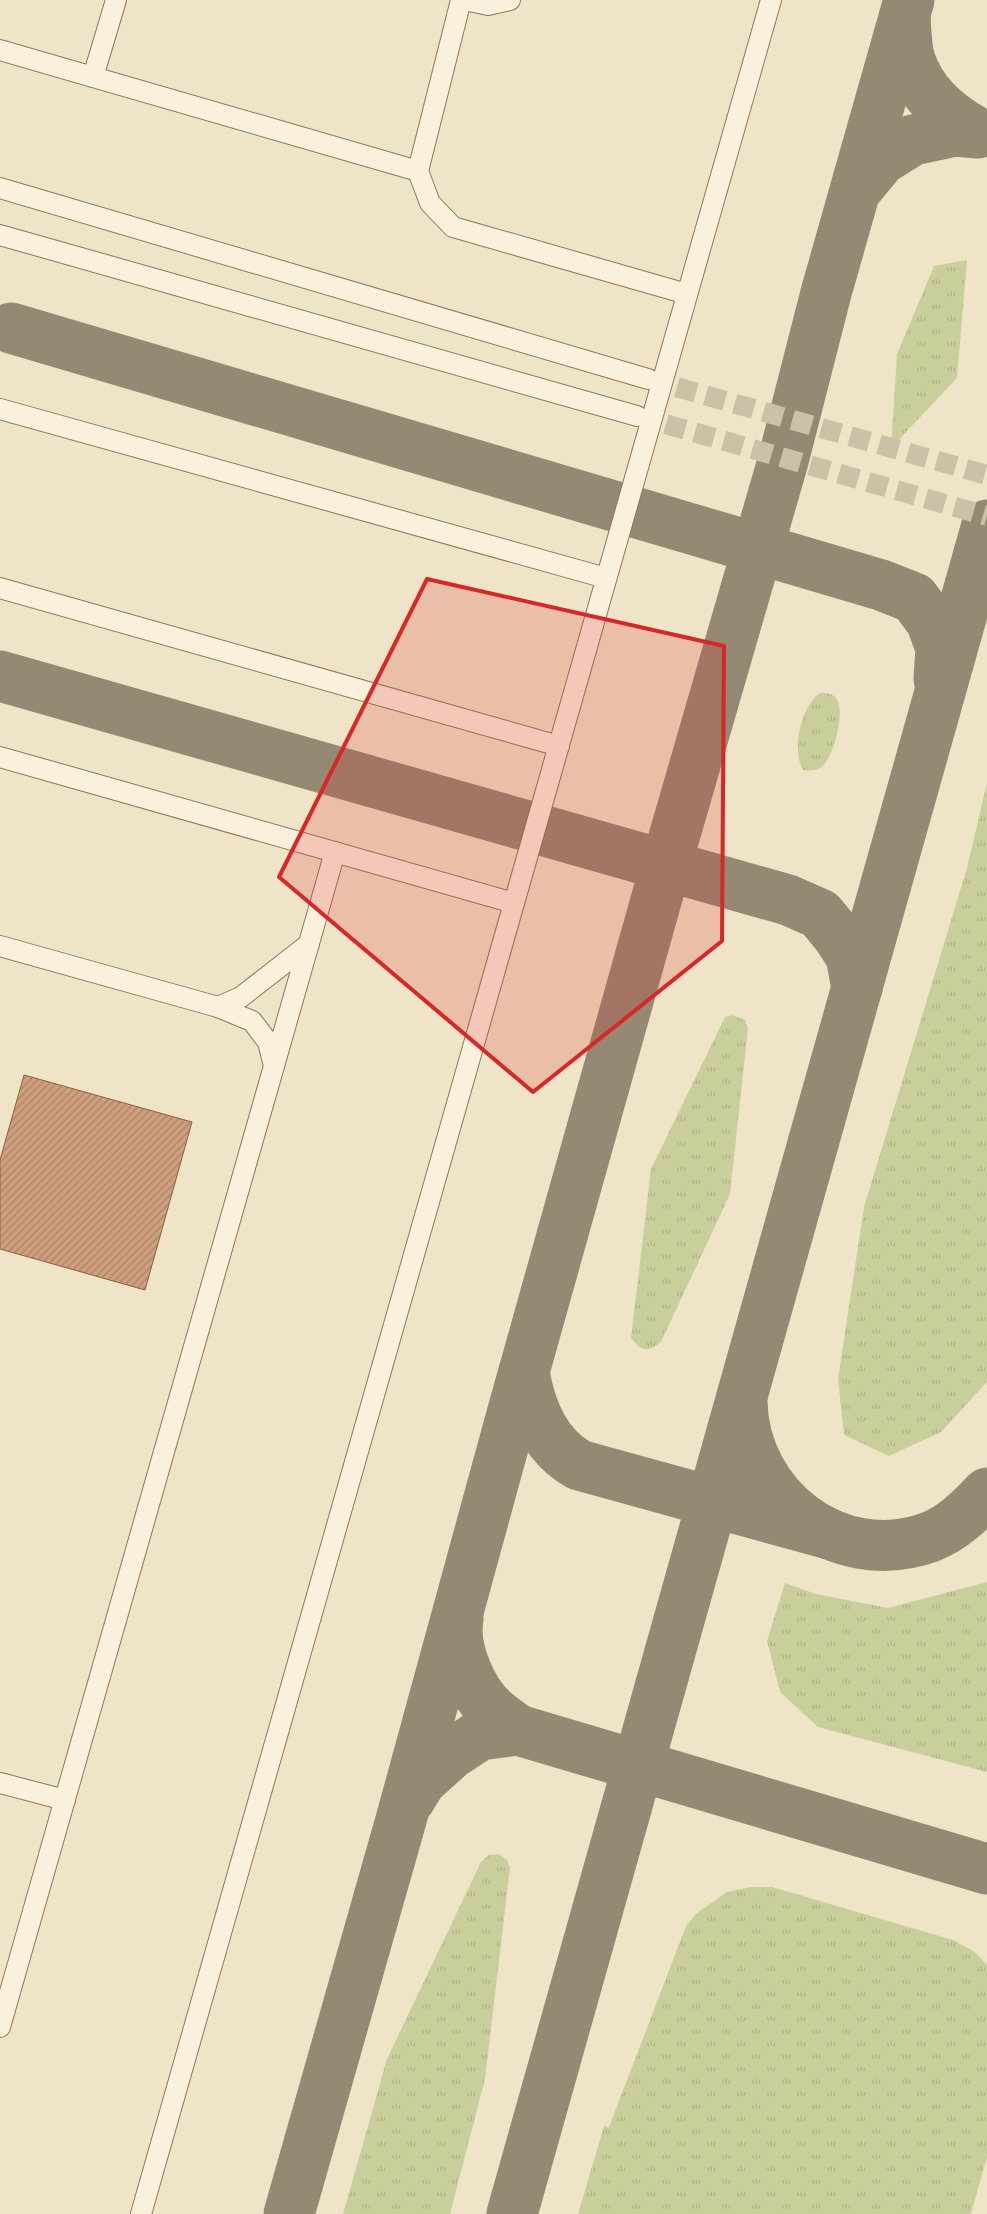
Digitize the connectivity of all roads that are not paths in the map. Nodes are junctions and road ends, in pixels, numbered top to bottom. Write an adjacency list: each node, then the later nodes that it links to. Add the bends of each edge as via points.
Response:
1 (116, 0): 6 (street)
2 (463, 0): 3 (street, via 488,5); 7 (street)
3 (510, 0)
4 (770, 0): 10 (street)
5 (0, 50): 6 (street)
6 (93, 77): 7 (street)
7 (418, 171): 10 (street, via 430,202 453,228)
8 (0, 188): 11 (street)
9 (0, 235): 13 (street)
10 (687, 294): 14 (street)
11 (648, 379)
12 (0, 409): 14 (street)
13 (637, 416)
14 (606, 578): 16 (street)
15 (0, 588): 16 (street)
16 (559, 746): 19 (street)
17 (0, 757): 18 (street)
18 (335, 852): 19 (street); 20 (street)
19 (514, 903): 27 (street)
20 (309, 944): 22 (street, via 241,997); 23 (street)
21 (0, 946): 22 (street)
22 (218, 1007): 23 (street, via 252,1021 268,1042)
23 (274, 1066): 25 (street)
24 (0, 1783): 25 (street)
25 (65, 1800): 26 (street)
26 (0, 2027)
27 (141, 2214)

